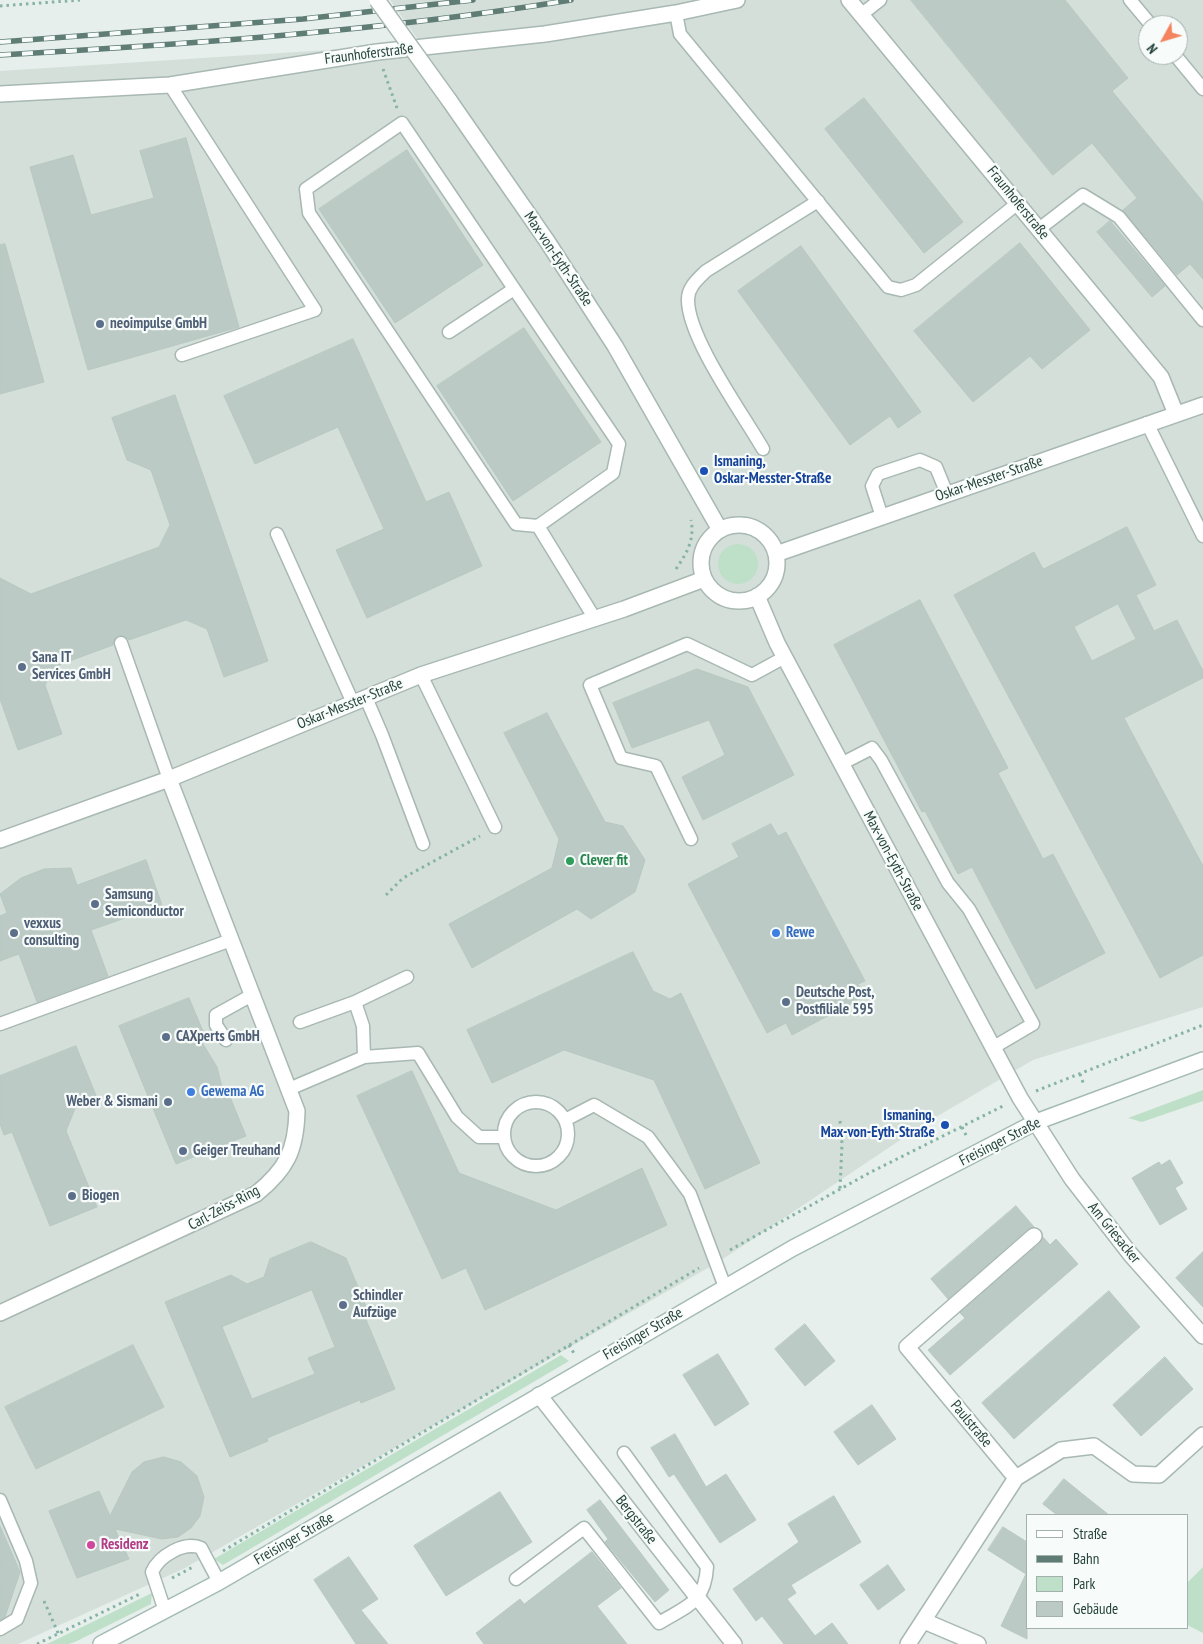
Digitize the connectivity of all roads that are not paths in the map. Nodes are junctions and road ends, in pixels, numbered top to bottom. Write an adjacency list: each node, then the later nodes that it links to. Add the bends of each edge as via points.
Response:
1 (377, 0): 27 (street, Max-von-Eyth-Straße, bridge, via 547,241 615,346)
2 (737, 0): 6 (street, Fraunhoferstraße)
3 (849, 0): 7 (street, Fraunhoferstraße)
4 (880, 0): 7 (lane)
5 (1130, 0): 8 (lane)
6 (676, 13): 10 (street, Fraunhoferstraße, via 536,35 377,52); 13 (lane, via 680,34)
7 (862, 14): 14 (street, Fraunhoferstraße)
8 (1142, 15)
9 (1183, 65): 11 (lane)
10 (170, 85): 12 (street, Fraunhoferstraße); 19 (lane, via 315,310)
11 (1203, 89)
12 (0, 94)
13 (818, 201): 14 (lane, via 888,286 902,290 916,285); 23 (lane, via 706,271 693,284 688,298 691,320 704,349)
14 (1018, 202): 15 (street, Fraunhoferstraße)
15 (1039, 229): 17 (lane, via 1083,195 1119,217); 21 (street, Fraunhoferstraße, via 1161,377)
16 (514, 289): 18 (lane); 26 (lane, via 619,444 613,473); 26 (lane, via 402,123 306,189 309,213 516,524)
17 (1203, 320)
18 (449, 332)
19 (182, 355)
20 (1203, 405): 21 (street, Oskar-Messter-Straße)
21 (1176, 414): 22 (street, Oskar-Messter-Straße)
22 (1147, 423): 24 (street, Oskar-Messter-Straße); 29 (lane)
23 (763, 449)
24 (948, 494): 25 (street, Oskar-Messter-Straße); 25 (lane, via 936,467 920,460 878,474 872,486)
25 (882, 517): 30 (street, Oskar-Messter-Straße)
26 (538, 526): 33 (lane)
27 (720, 530): 30 (street, via 736,526 754,528 771,543); 31 (street, via 704,546 701,557)
28 (277, 534): 37 (lane)
29 (1203, 536)
30 (776, 554): 32 (street, via 772,583)
31 (704, 579): 32 (street, via 722,597 746,601); 33 (street, Oskar-Messter-Straße)
32 (757, 596): 35 (street, Max-von-Eyth-Straße)
33 (595, 619): 36 (street, Oskar-Messter-Straße)
34 (121, 643): 39 (lane)
35 (784, 657): 38 (street, Max-von-Eyth-Straße); 41 (lane, via 752,675 687,644 590,685 620,758 656,766)
36 (421, 675): 37 (street, Oskar-Messter-Straße); 40 (lane)
37 (359, 701): 39 (street, Oskar-Messter-Straße); 43 (lane, via 382,735)
38 (841, 764): 51 (street, Max-von-Eyth-Straße); 51 (lane, via 872,748 881,760 948,882 969,909 1033,1024)
39 (169, 779): 42 (street, Oskar-Messter-Straße); 44 (street, Carl-Zeiss-Ring)
40 (495, 827)
41 (691, 839)
42 (0, 840)
43 (423, 844)
44 (231, 940): 46 (street, Carl-Zeiss-Ring); 49 (lane)
45 (407, 977): 47 (lane)
46 (252, 995): 50 (lane, via 216,1015 216,1025); 54 (street, Carl-Zeiss-Ring)
47 (355, 1002): 48 (lane); 52 (lane, via 362,1026)
48 (300, 1022)
49 (0, 1024)
50 (226, 1040)
51 (994, 1047): 56 (street, Max-von-Eyth-Straße)
52 (364, 1057): 54 (lane); 57 (lane, via 418,1052 457,1117 479,1138)
53 (1203, 1060): 56 (street, Freisinger Straße)
54 (289, 1089): 60 (street, Carl-Zeiss-Ring, via 297,1111 295,1140 289,1157 274,1179 256,1194)
55 (565, 1120): 57 (lane, via 549,1105 539,1102 528,1104 510,1116); 57 (lane, via 568,1140 558,1158 549,1164 540,1166 520,1162 512,1155); 59 (lane, via 594,1105 648,1137 690,1194)
56 (1036, 1122): 59 (street, Freisinger Straße, via 793,1248); 61 (street, Am Griesacker, via 1072,1179 1119,1240)
57 (504, 1137)
58 (1034, 1236): 65 (street, Paulstraße, via 907,1347)
59 (725, 1287): 62 (street, Freisinger Straße)
60 (0, 1313)
61 (1203, 1336)
62 (539, 1395): 68 (street, Freisinger Straße); 69 (street, Bergstraße)
63 (1203, 1435): 65 (street, via 1159,1475 1133,1474 1094,1446 1061,1450)
64 (624, 1453): 69 (lane, via 707,1567 706,1585)
65 (1016, 1478): 71 (street)
66 (0, 1500): 72 (lane, via 26,1561 31,1583 17,1619)
67 (516, 1579): 69 (lane, via 584,1528 659,1623)
68 (219, 1582): 70 (street, Freisinger Straße); 70 (lane, via 201,1548 192,1544 182,1548 156,1563 152,1572)
69 (698, 1599): 74 (street, Bergstraße)
70 (165, 1611): 73 (street, Freisinger Straße)
71 (924, 1621): 75 (street); 76 (street)
72 (0, 1629)
73 (101, 1644)
74 (734, 1644)
75 (908, 1644)
76 (978, 1644)

